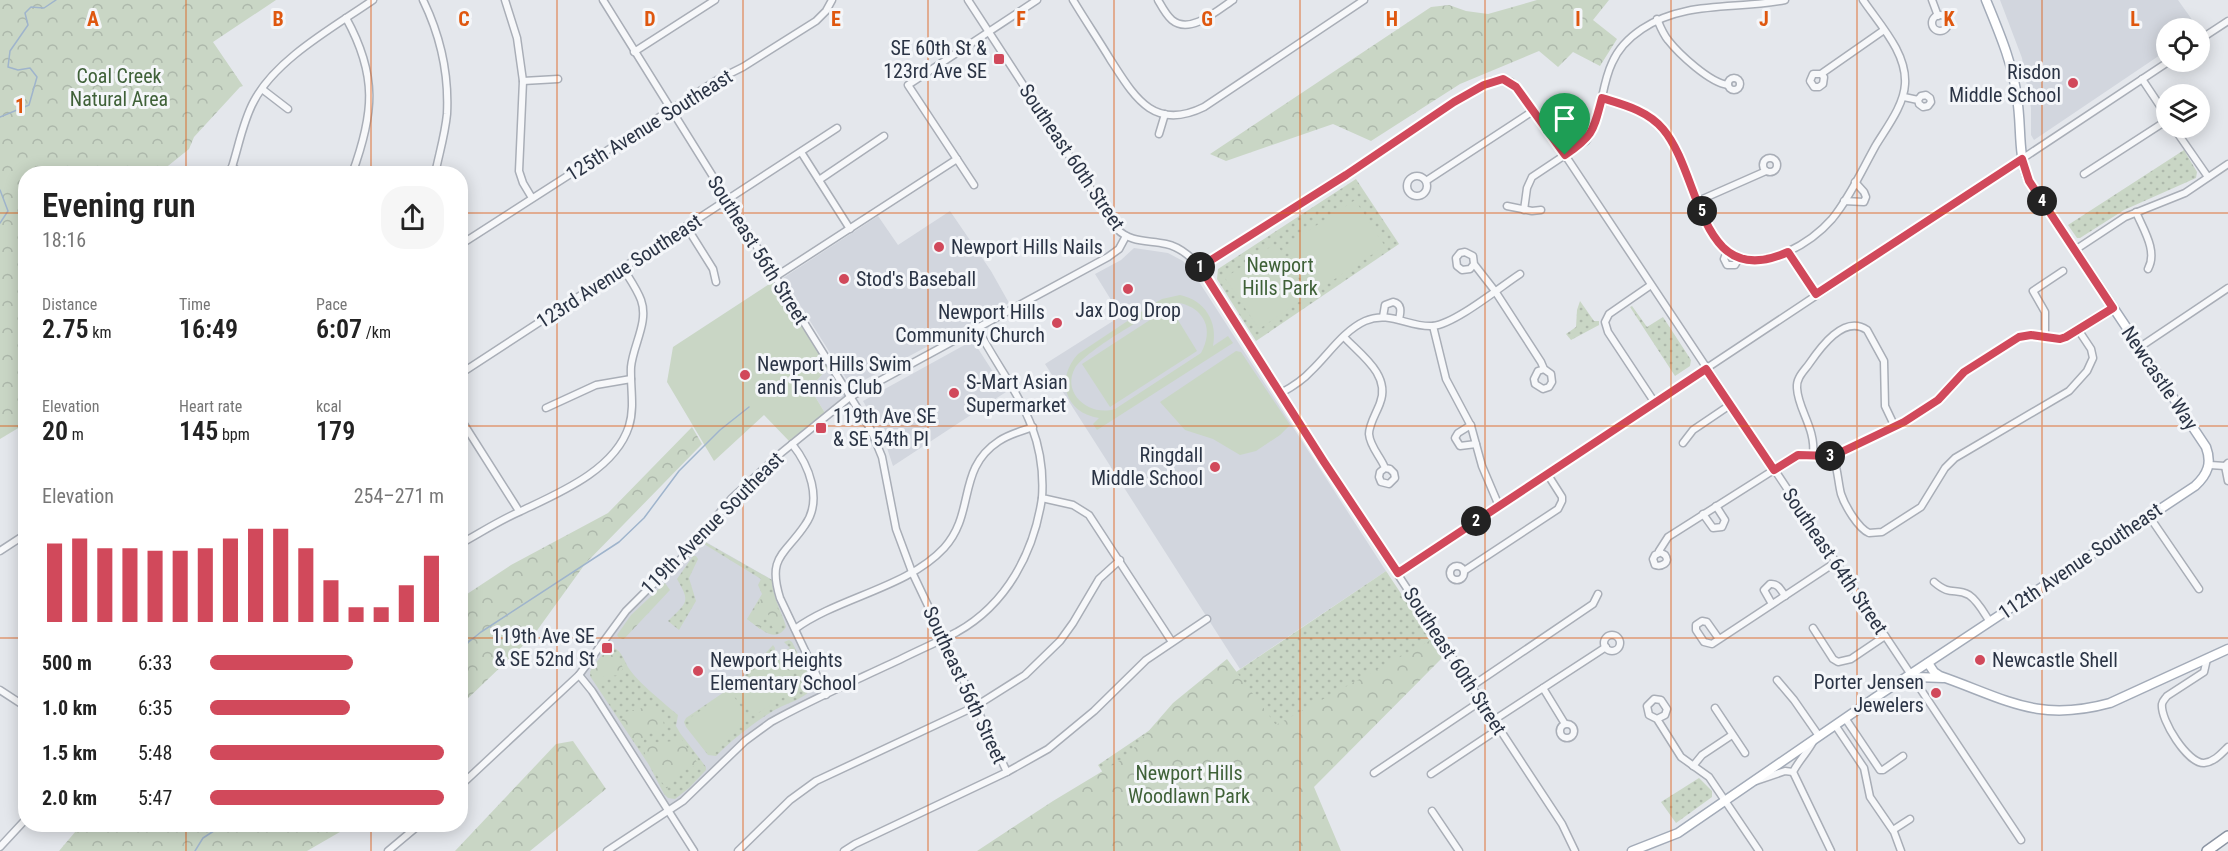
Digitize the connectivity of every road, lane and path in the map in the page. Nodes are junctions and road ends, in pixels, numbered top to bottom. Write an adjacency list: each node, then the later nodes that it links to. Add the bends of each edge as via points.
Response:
1 (373, 0): 19 (street)
2 (423, 0): 53 (street, via 446,76 447,114)
3 (505, 0): 30 (street, via 517,38)
4 (603, 0): 25 (street, Southeast 56th Street)
5 (715, 0): 25 (street)
6 (832, 0): 38 (street, 125th Avenue Southeast, via 816,21)
7 (968, 0): 23 (street, Southeast 60th Street)
8 (1037, 0): 23 (street)
9 (1072, 0): 40 (street, via 1132,94)
10 (1158, 0): 11 (street, via 1180,24 1196,23)
11 (1233, 0)
12 (1364, 0): 40 (street, via 1204,107 1181,115)
13 (1785, 0): 17 (street)
14 (1863, 0): 22 (street)
15 (1932, 0): 18 (street)
16 (1986, 0): 49 (main road, Newcastle Way, via 2015,87)
17 (1738, 2): 20 (street, via 1677,11)
18 (1938, 16): 18 (street, via 1933,25 1945,30 1948,20)
19 (346, 18): 32 (street, via 297,53); 52 (street, via 359,44 370,84 367,130)
20 (1657, 19): 31 (street, via 1683,56 1720,84); 34 (street, via 1636,33 1616,55)
21 (2228, 21): 24 (street)
22 (1884, 30): 27 (street); 33 (street, via 1903,62)
23 (989, 32): 48 (street, via 908,85); 71 (street, Southeast 60th Street, via 1113,223)
24 (2210, 33)
25 (634, 52): 38 (street, Southeast 56th Street)
26 (2156, 70): 29 (street)
27 (1821, 74)
28 (558, 79): 30 (street)
29 (2142, 79): 36 (street); 49 (street)
30 (523, 81): 61 (street, via 519,171)
31 (1728, 85)
32 (262, 89): 37 (street); 51 (street, via 249,110)
33 (1904, 97): 35 (street); 59 (street)
34 (1602, 98): 47 (street, via 1589,137); 63 (street, via 1634,108 1662,127 1674,144)
35 (1918, 100)
36 (2156, 101)
37 (288, 109)
38 (671, 110): 61 (street, 125th Avenue Southeast); 62 (street, Southeast 56th Street)
39 (1533, 111): 47 (street, Southeast 64th Street); 58 (street); 77 (street, Southeast 64th Street, via 1516,87 1503,79 1484,85)
40 (1165, 114): 43 (street)
41 (2156, 127): 55 (street)
42 (837, 129): 46 (street, 123rd Avenue Southeast)
43 (1159, 134)
44 (884, 136): 57 (street)
45 (2181, 138): 56 (street)
46 (801, 152): 57 (street); 62 (street, 123rd Avenue Southeast)
47 (1565, 155): 66 (street, via 1533,177); 84 (street, Southeast 64th Street)
48 (957, 159): 60 (street); 70 (street)
49 (2022, 159): 73 (main road, Newcastle Way, via 2029,181); 87 (street)
50 (2228, 164): 56 (street)
51 (232, 166)
52 (355, 166)
53 (437, 166)
54 (1766, 171): 63 (street)
55 (2084, 174)
56 (2208, 177): 68 (street, via 2180,196)
57 (819, 180): 70 (street)
58 (1426, 181)
59 (1855, 182): 64 (street); 64 (street, via 1864,192 1864,202)
60 (974, 185)
61 (532, 198): 72 (street, 125th Avenue Southeast)
62 (727, 200): 69 (street, 123rd Avenue Southeast); 82 (street, Southeast 56th Street)
63 (1698, 201): 75 (street, via 1712,234)
64 (1844, 201): 74 (street, via 1826,226)
65 (1507, 206): 66 (street)
66 (1524, 210): 67 (street)
67 (1541, 210)
68 (2136, 212): 73 (street); 79 (street, via 2151,250)
69 (686, 226): 78 (street, 123rd Avenue Southeast); 83 (street, via 713,269)
70 (850, 229): 82 (street)
71 (1126, 236): 77 (street, Southeast 60th Street, via 1174,246); 92 (street, 119th Avenue Southeast, via 1119,249 1108,257)
72 (468, 240)
73 (2075, 250): 88 (main road, Newcastle Way)
74 (1788, 252): 75 (street, via 1758,261); 87 (street)
75 (1733, 255): 75 (street, via 1724,259 1730,266 1735,265)
76 (1474, 264): 86 (street)
77 (1200, 267): 101 (street, Southeast 60th Street)
78 (624, 268): 97 (street, 123rd Avenue Southeast); 100 (street, via 642,308 642,328 633,354)
79 (2148, 269)
80 (2063, 271): 94 (street, via 2033,291 2045,312)
81 (1520, 274): 86 (street)
82 (775, 277): 102 (street, Southeast 56th Street)
83 (716, 282)
84 (1651, 285): 99 (street, Southeast 64th Street); 103 (street, via 1610,314 1605,322)
85 (2228, 288): 96 (street)
86 (1495, 291): 91 (street, via 1447,322); 98 (street)
87 (1816, 294): 99 (street)
88 (2113, 308): 93 (street); 96 (main road, Newcastle Way)
89 (1383, 317): 90 (street); 90 (street, via 1385,305 1393,302 1400,308); 95 (street, via 1358,325)
90 (1399, 319): 91 (street)
91 (1433, 326): 106 (street, via 1449,387)
92 (977, 328): 102 (street, 119th Avenue Southeast); 107 (street)
93 (2079, 331): 94 (street, via 2060,339); 114 (street, via 2092,358 2087,371 2069,391 1954,458 1925,502 1882,532 1865,532 1844,500)
94 (2045, 336): 108 (street, via 2019,337 1964,372 1933,404)
95 (1344, 337): 101 (street, via 1305,377); 117 (street, via 1379,374 1383,386 1369,434)
96 (2140, 347): 116 (main road, Newcastle Way, via 2206,447)
97 (468, 369)
98 (1544, 369)
99 (1706, 369): 103 (street); 104 (street, Southeast 64th Street)
100 (631, 379): 105 (street, via 596,385); 124 (street, via 631,420 614,451 573,486)
101 (1281, 393): 135 (street, Southeast 60th Street)
102 (850, 397): 111 (street, 119th Avenue Southeast); 134 (street, Southeast 56th Street, via 882,457 896,529)
103 (1655, 403): 119 (street)
104 (1730, 405): 110 (street, via 1693,430); 118 (street, Southeast 64th Street)
105 (546, 408)
106 (1471, 425): 112 (street); 112 (street, via 1458,433 1456,443)
107 (1033, 427): 121 (street, via 1042,465); 134 (street, via 1007,437 982,456 972,471 963,518 953,537 938,554)
108 (1895, 427): 113 (street, via 1885,406 1884,361 1867,330 1851,327 1828,338 1798,381 1797,391 1813,439); 114 (street)
109 (468, 431): 124 (street)
110 (1683, 443)
111 (792, 444): 144 (street, via 805,463 813,491 809,519 779,557 776,573 780,598); 153 (street, 119th Avenue Southeast, via 732,498 675,566 636,599)
112 (1476, 444): 122 (street)
113 (1813, 455): 114 (street); 118 (street, via 1798,455)
114 (1833, 456)
115 (2227, 464): 116 (street); 120 (street)
116 (2210, 465): 126 (main road, 112th Avenue Southeast, via 2195,486)
117 (1385, 468)
118 (1774, 470): 123 (street); 132 (street, Southeast 64th Street)
119 (1548, 475): 122 (street); 133 (street, via 1562,501 1554,512)
120 (2228, 481)
121 (1042, 498): 131 (street, via 1073,505 1089,515); 146 (street, via 1034,538 1013,579 987,610)
122 (1499, 506): 135 (street)
123 (1716, 506): 125 (street); 125 (street, via 1725,520 1722,527 1713,528)
124 (519, 511): 128 (street)
125 (1703, 514): 130 (street, via 1668,537)
126 (2149, 516): 137 (street); 142 (main road, 112th Avenue Southeast)
127 (18, 539): 129 (street)
128 (468, 539)
129 (0, 551)
130 (1659, 553)
131 (1120, 560): 148 (street); 163 (street, via 1099,579 1073,623 1043,659)
132 (1836, 562): 139 (street); 145 (street, Southeast 64th Street)
133 (1464, 571)
134 (912, 572): 144 (street); 146 (street, Southeast 56th Street)
135 (1398, 573): 157 (street, Southeast 60th Street)
136 (1934, 582): 142 (street, via 1947,592 1970,596)
137 (2199, 589)
138 (1598, 594): 157 (street, via 1593,604)
139 (1785, 596): 140 (street); 140 (street, via 1779,587 1770,584 1764,590)
140 (1772, 604): 147 (street)
141 (1207, 619): 148 (street)
142 (1990, 622): 152 (main road, 112th Avenue Southeast)
143 (1813, 628): 145 (street, via 1838,662 1851,659)
144 (795, 629): 160 (street)
145 (1885, 636): 154 (street, Southeast 64th Street)
146 (944, 638): 160 (street); 163 (street, Southeast 56th Street)
147 (1719, 639)
148 (1172, 642): 177 (street, via 1134,670 1064,738)
149 (1606, 648): 158 (street)
150 (2228, 649): 151 (main road)
151 (2207, 658): 155 (main road, via 2110,702 2068,710 2019,706); 173 (street, via 2204,672 2167,696 2162,704 2174,736 2190,758 2200,763 2212,761)
152 (1928, 663): 154 (main road, 112th Avenue Southeast); 155 (main road)
153 (579, 675): 181 (street, 119th Avenue Southeast); 184 (street)
154 (1911, 675): 155 (main road); 165 (main road, 112th Avenue Southeast); 191 (street, Southeast 64th Street)
155 (1945, 678)
156 (1777, 680): 172 (street)
157 (1472, 686): 161 (street, Southeast 60th Street)
158 (1543, 688): 167 (street); 168 (street)
159 (0, 690): 162 (street)
160 (826, 695): 184 (street, via 758,730)
161 (1482, 701): 167 (street, Southeast 60th Street); 179 (street)
162 (18, 702)
163 (976, 706): 177 (street, Southeast 56th Street); 196 (street, via 816,781 790,800)
164 (1715, 708): 171 (street)
165 (1845, 718): 169 (main road, 112th Avenue Southeast); 175 (street, via 1880,770)
166 (1657, 719): 176 (street, via 1677,753)
167 (1494, 720): 170 (street, Southeast 60th Street)
168 (1565, 724)
169 (1835, 725): 172 (main road, 112th Avenue Southeast); 188 (street, via 1864,768 1870,796)
170 (1500, 728): 180 (street); 199 (street, Southeast 60th Street)
171 (1732, 735): 174 (street); 176 (street, via 1702,754)
172 (1816, 738): 178 (street); 182 (main road, 112th Avenue Southeast)
173 (2228, 747)
174 (1745, 753)
175 (1903, 756)
176 (1693, 766): 183 (street, via 1709,777)
177 (1007, 772): 197 (street)
178 (1793, 772): 182 (street); 202 (street)
179 (1374, 773)
180 (1431, 774)
181 (468, 779)
182 (1754, 781): 183 (main road, 112th Avenue Southeast)
183 (1726, 801): 200 (main road, 112th Avenue Southeast, via 1678,833); 201 (street)
184 (669, 811): 194 (street); 195 (street)
185 (1432, 811): 198 (street)
186 (1910, 819): 188 (street)
187 (18, 828): 192 (street)
188 (1893, 830): 203 (street)
189 (411, 832): 193 (street)
190 (2228, 836): 204 (highway)
191 (2021, 840)
192 (0, 847)
193 (388, 851)
194 (607, 851)
195 (694, 851)
196 (738, 851)
197 (844, 851)
198 (1459, 851)
199 (1575, 851)
200 (1632, 851)
201 (1759, 851)
202 (1831, 851)
203 (1901, 851)
204 (2207, 851)

